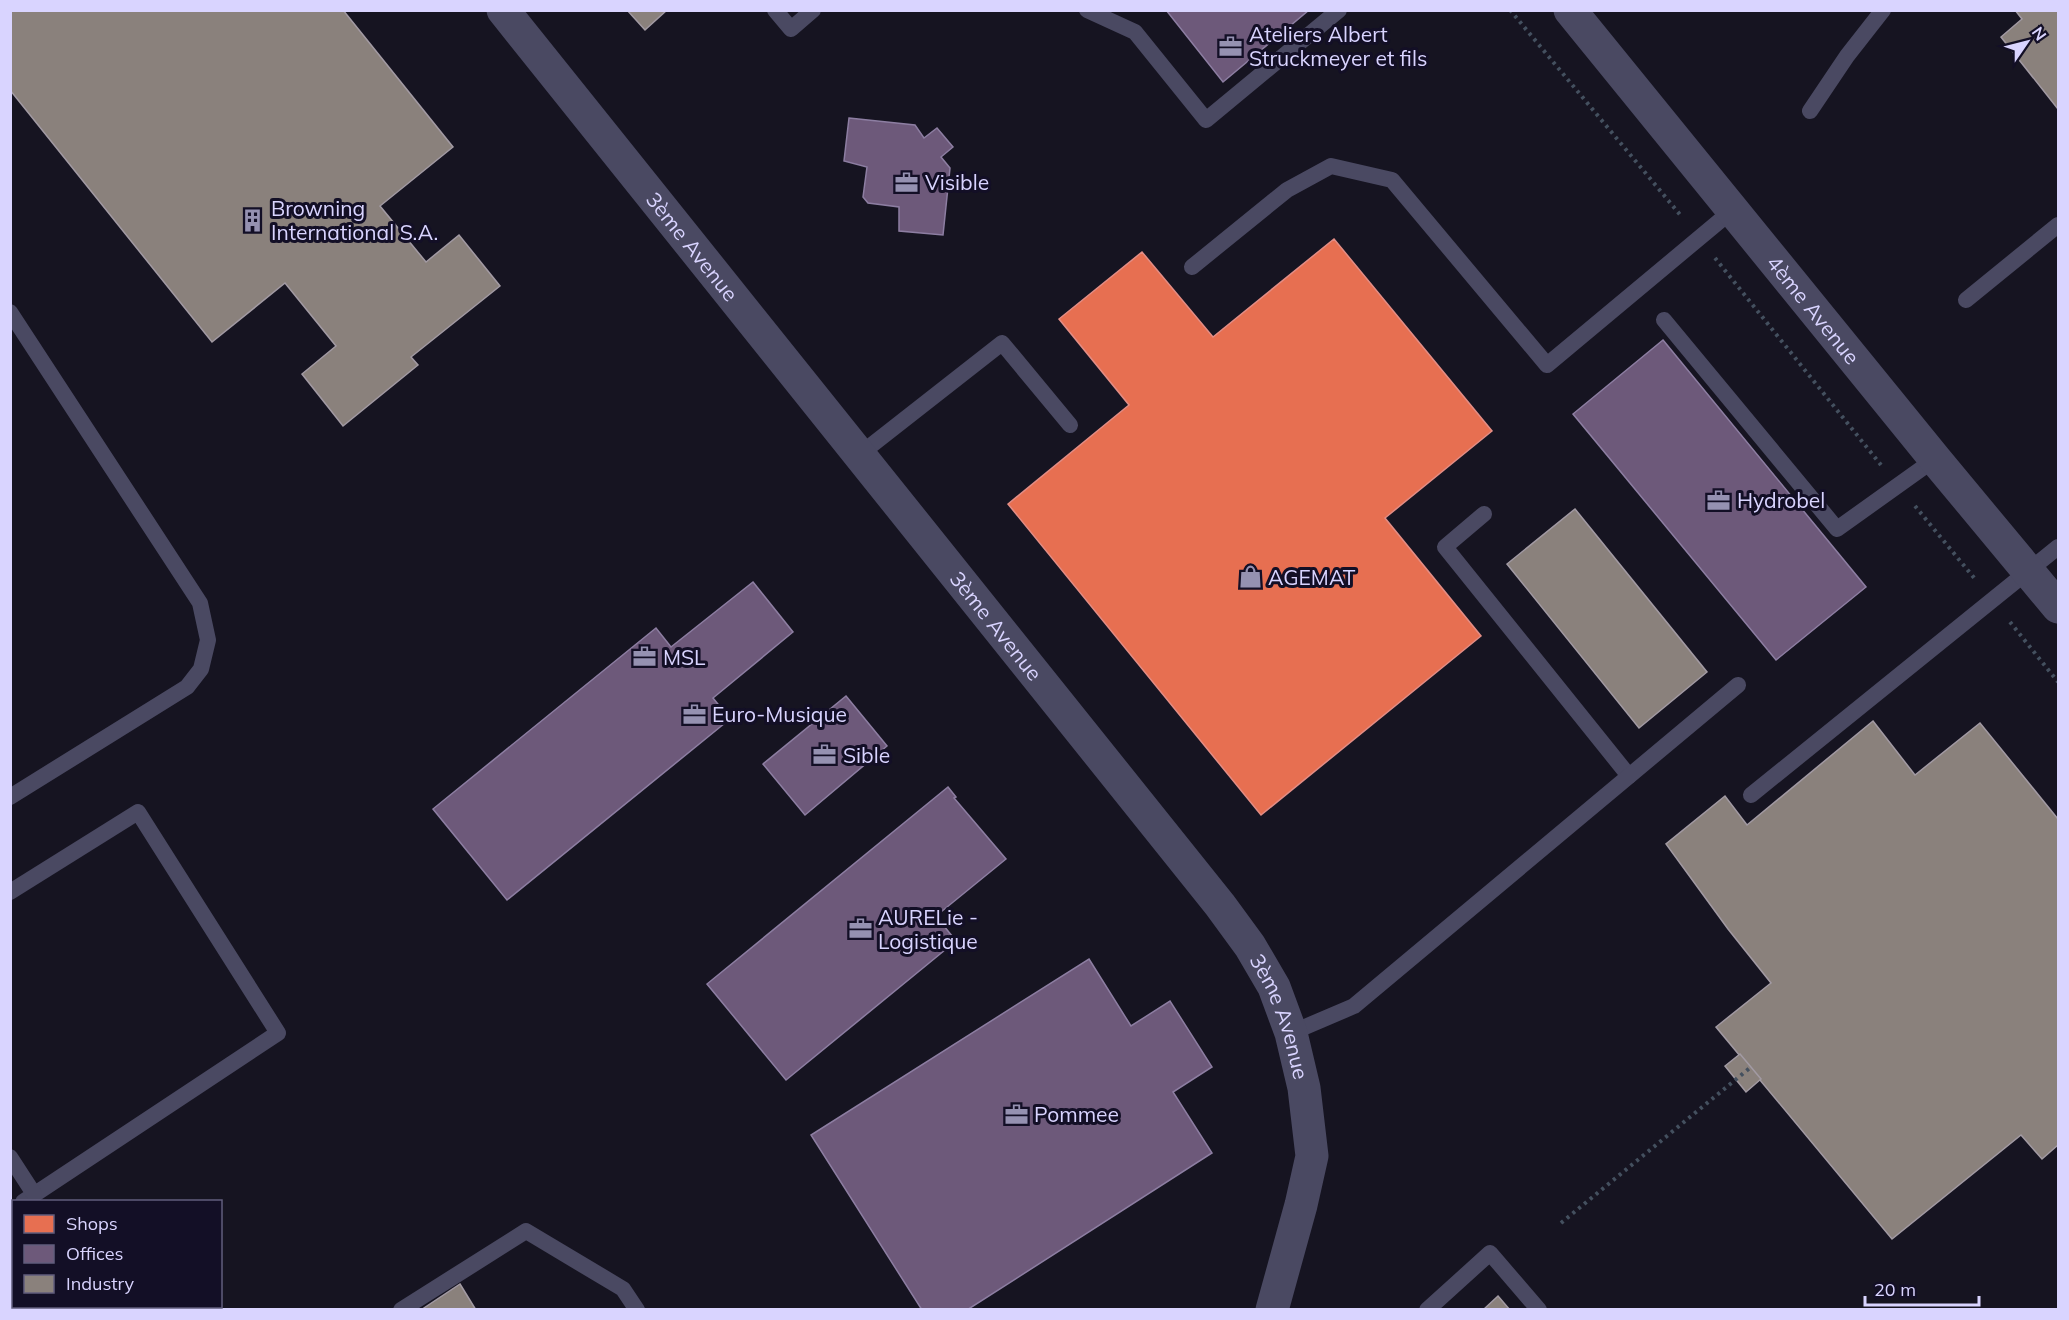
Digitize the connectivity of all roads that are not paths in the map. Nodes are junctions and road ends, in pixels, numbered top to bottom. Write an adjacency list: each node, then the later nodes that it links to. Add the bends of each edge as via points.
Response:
1 (503, 10): 16 (street, 3ème Avenue)
2 (775, 10): 3 (lane, via 791,29)
3 (813, 10)
4 (1087, 10): 5 (lane, via 1135,32 1206,120)
5 (1339, 10)
6 (1570, 10): 9 (street, 4ème Avenue)
7 (1883, 10): 8 (lane)
8 (1810, 111)
9 (1734, 209): 11 (lane, via 1547,365 1392,180 1331,166 1287,190); 17 (street, 4ème Avenue)
10 (2058, 225): 12 (lane)
11 (1192, 267)
12 (1966, 300)
13 (10, 312): 25 (lane, via 200,603 208,640 201,669 187,687)
14 (1664, 320): 17 (lane, via 1838,529)
15 (1070, 425): 16 (lane, via 1002,343)
16 (859, 455): 27 (street, 3ème Avenue, via 1220,905 1274,987)
17 (1935, 459): 20 (street, 4ème Avenue)
18 (1484, 514): 23 (lane, via 1445,547)
19 (2058, 547): 20 (lane)
20 (2029, 571): 21 (street, 4ème Avenue); 24 (lane)
21 (2058, 607)
22 (1738, 685): 23 (lane)
23 (1629, 776): 27 (lane, via 1354,1006)
24 (1751, 795)
25 (10, 798)
26 (10, 892): 29 (lane, via 138,812 278,1033)
27 (1292, 1033): 32 (street, 3ème Avenue, via 1304,1088 1312,1156)
28 (10, 1157): 29 (lane)
29 (28, 1198)
30 (401, 1310): 31 (lane, via 526,1231 623,1289)
31 (637, 1310)
32 (1272, 1310)
33 (1427, 1310): 34 (lane, via 1490,1253)
34 (1539, 1310)

